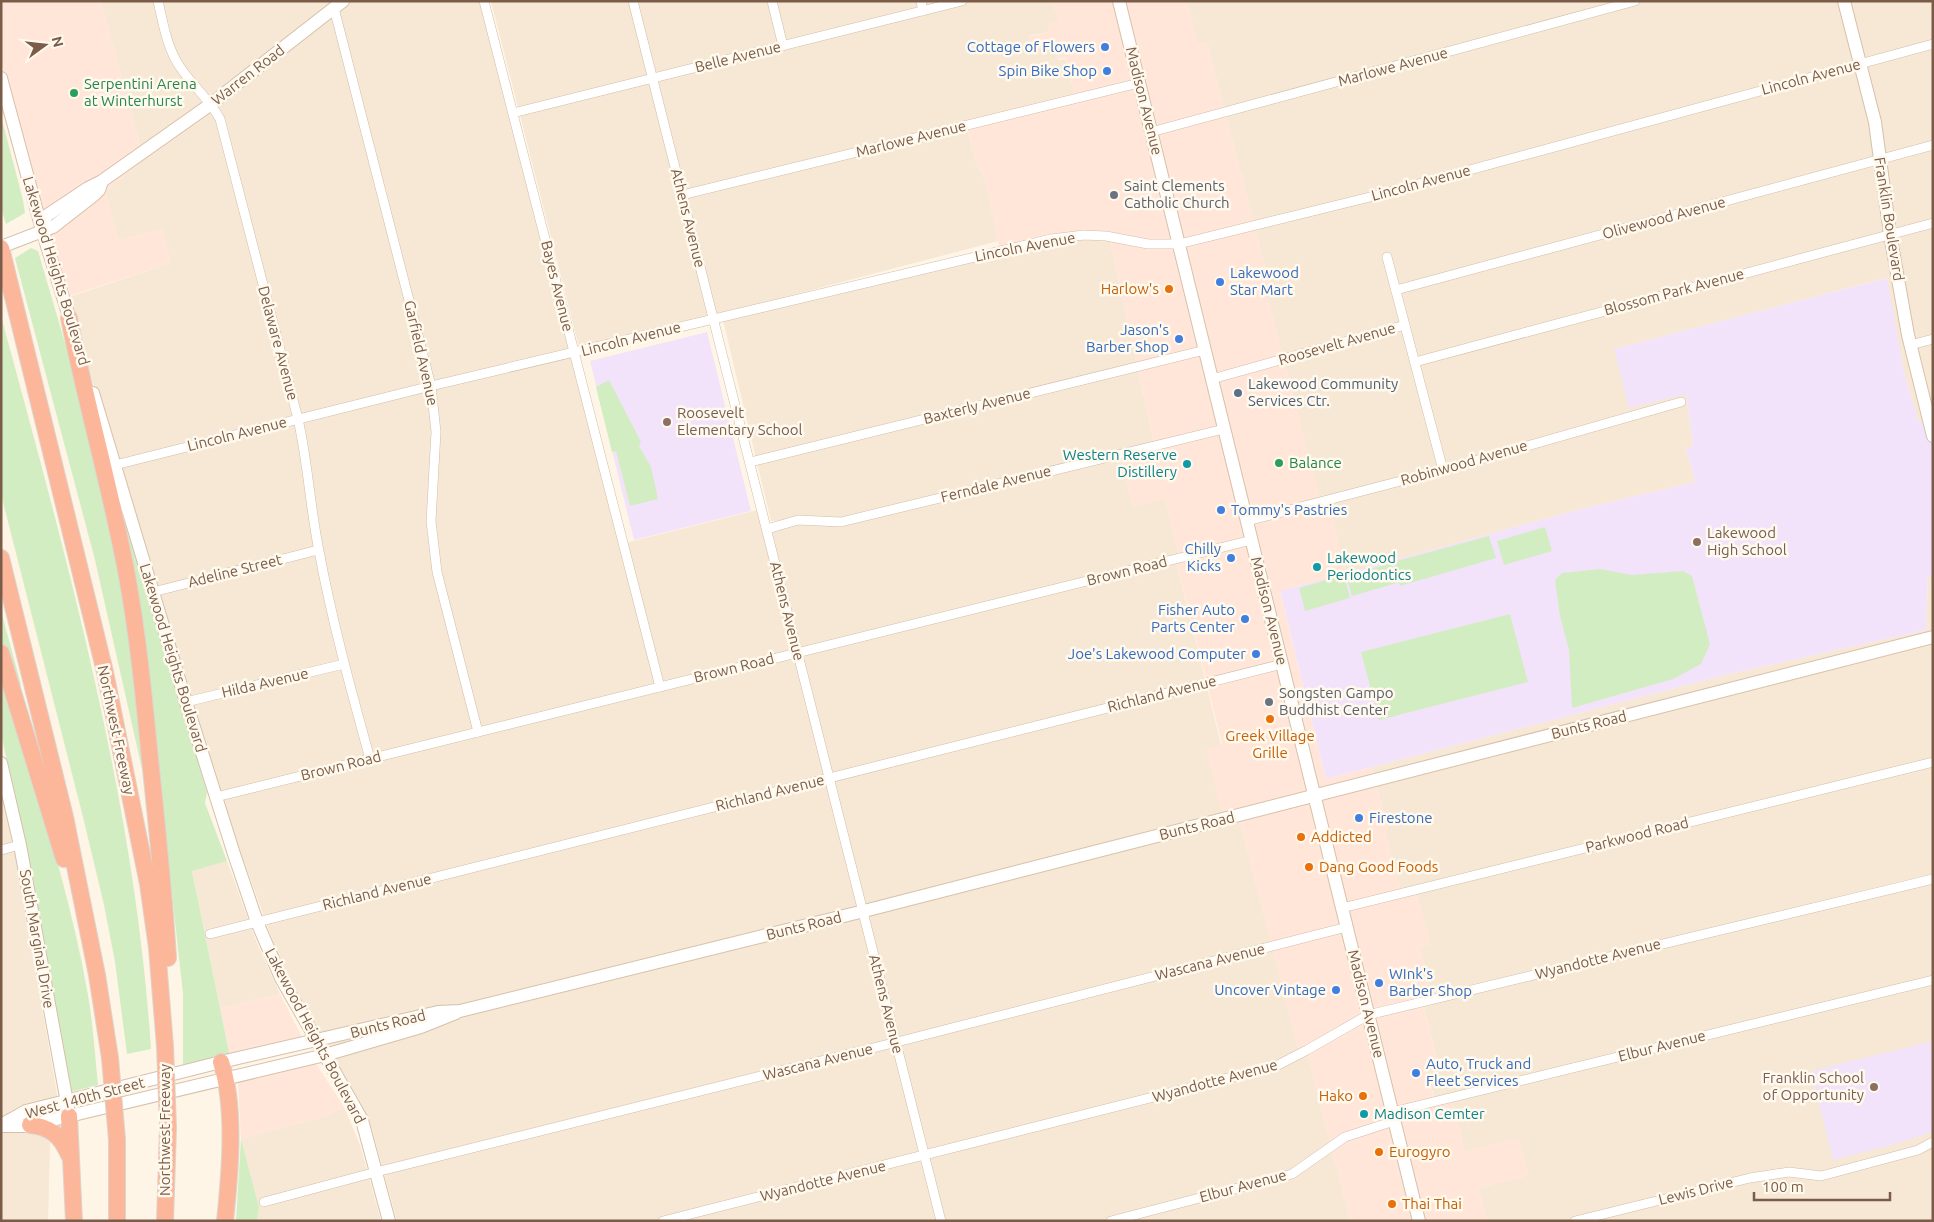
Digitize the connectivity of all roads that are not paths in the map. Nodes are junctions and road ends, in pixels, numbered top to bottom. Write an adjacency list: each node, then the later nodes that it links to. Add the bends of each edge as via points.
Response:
1 (158, 1): 18 (street, Delaware Avenue, via 169,45 179,66)
2 (484, 1): 19 (street, Bayes Avenue)
3 (634, 1): 16 (street, Athens Avenue)
4 (772, 1): 13 (street)
5 (921, 1): 11 (street)
6 (962, 1): 11 (street, Belle Avenue)
7 (1119, 1): 17 (main road, Madison Avenue)
8 (1636, 1): 20 (street, Marlowe Avenue)
9 (1844, 1): 14 (main road, Franklin Boulevard)
10 (338, 5): 18 (main road, Warren Road); 40 (street, Garfield Avenue)
11 (923, 11): 13 (street, Belle Avenue)
12 (1933, 44): 14 (street, Lincoln Avenue)
13 (783, 46): 16 (street, Belle Avenue)
14 (1860, 64): 22 (main road, Franklin Boulevard, via 1875,122); 27 (street, Lincoln Avenue, via 1383,193)
15 (1, 78): 25 (main road, Lakewood Heights Boulevard)
16 (653, 78): 19 (street, Belle Avenue); 23 (street, Athens Avenue)
17 (1139, 82): 20 (main road, Madison Avenue); 23 (street, Marlowe Avenue)
18 (211, 104): 25 (main road, Warren Road, via 46,216); 42 (street, Delaware Avenue, via 220,119)
19 (513, 113): 37 (street, Bayes Avenue)
20 (1151, 132): 27 (main road, Madison Avenue)
21 (1933, 145): 22 (street, Olivewood Avenue)
22 (1880, 159): 26 (main road, Franklin Boulevard); 30 (street, Olivewood Avenue)
23 (682, 196): 32 (street, Athens Avenue)
24 (1933, 223): 26 (street, Blossom Park Avenue)
25 (42, 230): 28 (main road); 31 (main road, Lakewood Heights Boulevard)
26 (1890, 234): 35 (main road, Franklin Boulevard); 38 (street, Blossom Park Avenue)
27 (1179, 244): 32 (street, Lincoln Avenue, via 1148,244 1084,235 1051,239); 36 (main road, Madison Avenue)
28 (1, 247): 82 (highway, Northwest Freeway, via 105,672 148,884)
29 (1386, 257): 30 (street)
30 (1396, 290): 33 (street)
31 (69, 318): 46 (main road, Lakewood Heights Boulevard); 82 (highway, via 127,576 144,703 169,967)
32 (714, 318): 37 (street, Lincoln Avenue); 45 (street, Athens Avenue)
33 (1405, 325): 38 (street); 39 (street, Roosevelt Avenue)
34 (1933, 339): 35 (street)
35 (1910, 345): 44 (main road, Franklin Boulevard)
36 (1205, 350): 39 (main road, Madison Avenue); 45 (street, Baxterly Avenue)
37 (574, 353): 40 (street, Lincoln Avenue); 59 (street, Bayes Avenue)
38 (1415, 362): 47 (street)
39 (1212, 379): 43 (main road, Madison Avenue)
40 (431, 386): 42 (street, Lincoln Avenue); 61 (street, Garfield Avenue, via 436,432 430,521 437,572)
41 (1681, 402): 47 (street, Robinwood Avenue)
42 (298, 419): 46 (street, Lincoln Avenue); 51 (street, Delaware Avenue)
43 (1224, 429): 48 (main road, Madison Avenue); 49 (street, Ferndale Avenue, via 841,522 798,520)
44 (1933, 436)
45 (750, 462): 49 (street, Athens Avenue)
46 (115, 465): 53 (main road, Lakewood Heights Boulevard)
47 (1443, 470): 48 (street, Robinwood Avenue)
48 (1247, 521): 50 (main road, Madison Avenue)
49 (767, 529): 55 (street, Athens Avenue)
50 (1252, 540): 55 (street, Brown Road); 58 (main road, Madison Avenue)
51 (318, 550): 53 (street, Adeline Street); 57 (street, Delaware Avenue)
52 (1, 558): 71 (highway)
53 (153, 592): 60 (main road, Lakewood Heights Boulevard)
54 (1933, 637): 66 (main road, Bunts Road)
55 (798, 652): 59 (street, Brown Road); 65 (street, Athens Avenue)
56 (1, 653): 71 (highway, via 64,858)
57 (344, 664): 60 (street, Hilda Avenue); 62 (street, Delaware Avenue)
58 (1282, 664): 65 (street, Richland Avenue); 66 (main road, Madison Avenue)
59 (660, 687): 61 (street, Brown Road)
60 (186, 702): 67 (main road, Lakewood Heights Boulevard)
61 (478, 732): 62 (street, Brown Road)
62 (370, 759): 67 (street, Brown Road)
63 (1933, 762): 72 (street, Parkwood Road)
64 (1, 763): 68 (main road, South Marginal Drive)
65 (830, 778): 73 (street, Athens Avenue); 74 (street, Richland Avenue)
66 (1314, 795): 72 (main road, Madison Avenue); 73 (main road, Bunts Road)
67 (216, 797): 74 (main road, Lakewood Heights Boulevard)
68 (20, 845): 69 (street); 85 (main road, South Marginal Drive)
69 (1, 850)
70 (1933, 879): 79 (street, Wyandotte Avenue)
71 (81, 891): 95 (highway, bridge, via 110,1058 117,1140)
72 (1342, 908): 75 (main road, Madison Avenue)
73 (863, 911): 78 (main road, Bunts Road); 81 (street, Athens Avenue)
74 (257, 922): 76 (street, Richland Avenue); 80 (main road, Lakewood Heights Boulevard, via 281,978)
75 (1347, 927): 79 (main road, Madison Avenue); 81 (street, Wascana Avenue)
76 (210, 934)
77 (1933, 980): 86 (street, Elbur Avenue)
78 (460, 1011): 80 (main road, Bunts Road, via 438,1012); 83 (main road, Bunts Road, via 421,1028)
79 (1368, 1015): 86 (main road, Madison Avenue); 90 (street, Wyandotte Avenue, via 1276,1066)
80 (317, 1041): 83 (main road, Lakewood Heights Boulevard); 84 (main road, West 140th Street)
81 (896, 1042): 90 (street, Athens Avenue); 92 (street, Wascana Avenue)
82 (165, 1046): 96 (highway, Northwest Freeway, bridge, via 168,1128)
83 (325, 1056): 84 (main road, West 140th Street); 92 (main road, Lakewood Heights Boulevard, via 362,1120)
84 (224, 1070): 85 (main road, West 140th Street); 97 (highway, via 230,1135)
85 (68, 1109): 87 (main road, West 140th Street, via 26,1111); 88 (main road, West 140th Street); 91 (highway)
86 (1393, 1117): 101 (street, Elbur Avenue, via 1345,1137 1292,1174); 102 (main road, Madison Avenue)
87 (1, 1126): 88 (main road, West 140th Street)
88 (30, 1126): 91 (highway, via 41,1126 59,1136)
89 (1933, 1142): 103 (street, Lewis Drive, via 1918,1150 1821,1176 1789,1172 1750,1178)
90 (925, 1156): 99 (street, Wyandotte Avenue); 100 (street, Athens Avenue)
91 (72, 1160): 94 (highway)
92 (376, 1172): 93 (street, Wascana Avenue); 98 (main road, Lakewood Heights Boulevard)
93 (264, 1202)
94 (74, 1221)
95 (117, 1221)
96 (164, 1221)
97 (225, 1221)
98 (389, 1221)
99 (664, 1221)
100 (941, 1221)
101 (1111, 1221)
102 (1419, 1221)
103 (1575, 1221)

